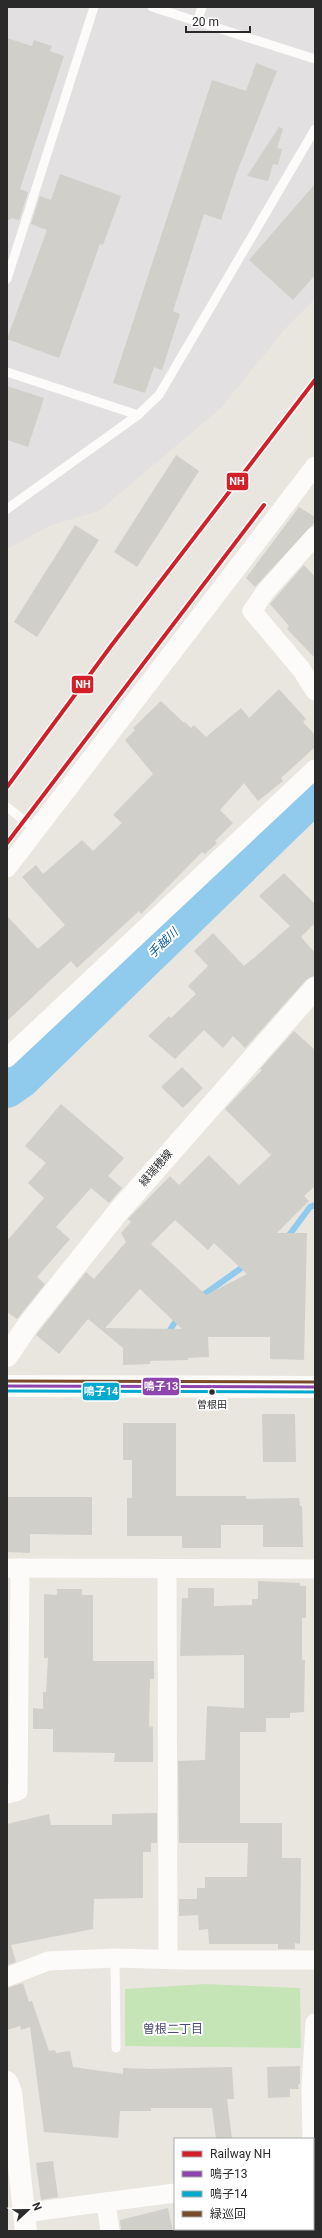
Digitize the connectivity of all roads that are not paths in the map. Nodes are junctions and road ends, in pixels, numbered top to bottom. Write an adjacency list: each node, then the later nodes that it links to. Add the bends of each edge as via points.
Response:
1 (94, 7): 7 (lane)
2 (152, 7): 4 (lane)
3 (202, 7): 4 (lane)
4 (197, 22): 5 (lane)
5 (315, 59)
6 (315, 129): 9 (lane, via 160,395)
7 (7, 279)
8 (7, 372): 9 (lane)
9 (138, 414): 11 (lane)
10 (315, 466): 16 (street)
11 (7, 508)
12 (315, 536): 13 (street, via 265,592 252,611 301,669)
13 (315, 691)
14 (315, 769): 19 (street)
15 (7, 807): 16 (lane)
16 (35, 829): 17 (street)
17 (7, 868)
18 (315, 988): 20 (main road, 緑瑞穂線, via 118,1212 28,1325)
19 (7, 1058)
20 (7, 1356)
21 (7, 1386): 22 (main road)
22 (315, 1387)
23 (14, 1568): 24 (street); 26 (street, via 18,1791)
24 (168, 1569): 25 (street); 28 (street)
25 (315, 1569)
26 (7, 1794)
27 (114, 1958): 28 (street); 30 (street, via 48,1961); 32 (lane)
28 (168, 1959): 29 (street)
29 (315, 1960)
30 (7, 1977)
31 (315, 2023): 34 (street, via 311,2087)
32 (116, 2048)
33 (7, 2082): 37 (main road)
34 (313, 2138)
35 (174, 2193): 36 (street)
36 (106, 2202): 37 (street); 38 (street)
37 (25, 2222)
38 (110, 2231)

